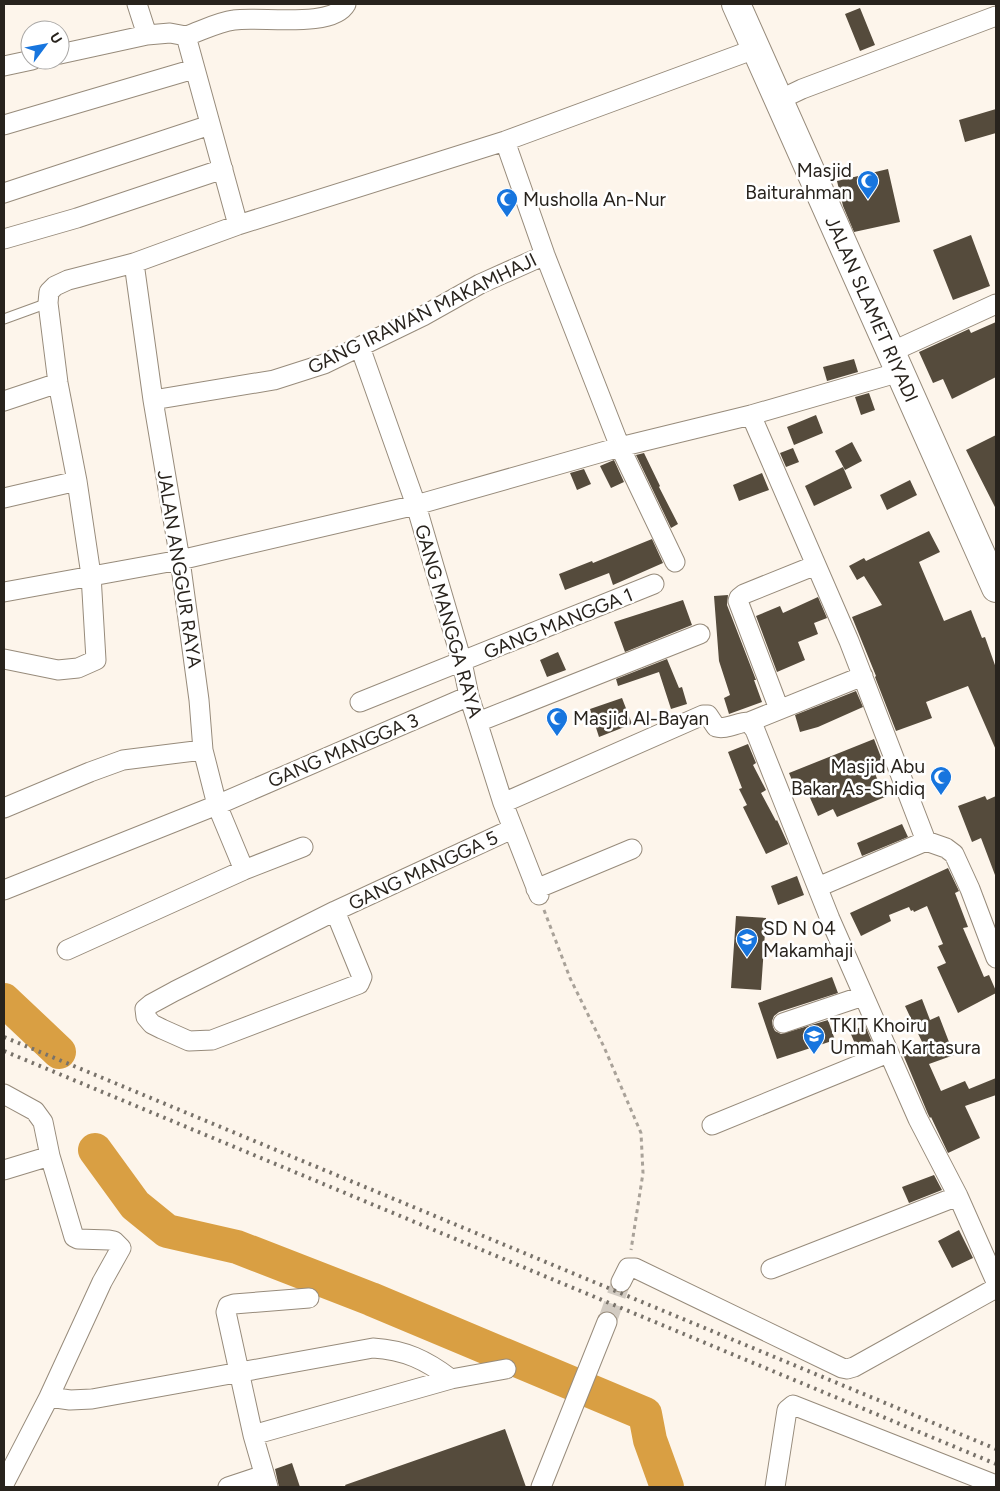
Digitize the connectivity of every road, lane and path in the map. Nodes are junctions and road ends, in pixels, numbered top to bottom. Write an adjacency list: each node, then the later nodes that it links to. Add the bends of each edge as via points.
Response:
1 (136, 4): 5 (street)
2 (346, 4): 6 (street, via 343,9 323,18 234,20)
3 (736, 4): 7 (main road, JALAN SLAMET RIYADI)
4 (996, 16): 12 (street)
5 (147, 35): 6 (street, via 170,33); 8 (street)
6 (186, 36): 11 (street)
7 (755, 49): 12 (main road, JALAN SLAMET RIYADI); 15 (street)
8 (70, 52)
9 (20, 63): 10 (street)
10 (4, 66)
11 (194, 69): 13 (street); 14 (street)
12 (778, 100): 26 (main road, JALAN SLAMET RIYADI)
13 (210, 125): 16 (street); 17 (street)
14 (4, 126)
15 (505, 140): 18 (street); 20 (street)
16 (223, 169): 18 (street); 19 (street)
17 (4, 193)
18 (238, 225): 21 (street)
19 (4, 239)
20 (544, 255): 25 (street, GANG IRAWAN MAKAMHAJI, via 480,284); 31 (street)
21 (134, 263): 22 (street, via 55,286 49,292); 28 (street, JALAN ANGGUR RAYA)
22 (48, 303): 24 (lane); 27 (street)
23 (996, 304): 26 (street)
24 (4, 319)
25 (360, 347): 28 (street, GANG IRAWAN MAKAMHAJI, via 324,364 274,380); 34 (street, GANG MANGGA RAYA)
26 (896, 362): 30 (street); 40 (main road, JALAN SLAMET RIYADI)
27 (58, 383): 29 (street); 32 (street)
28 (153, 400): 35 (street, JALAN ANGGUR RAYA)
29 (4, 401)
30 (750, 415): 31 (street); 37 (street)
31 (620, 447): 34 (street); 36 (street)
32 (77, 481): 33 (street); 38 (street)
33 (4, 498)
34 (416, 505): 35 (street); 44 (street, GANG MANGGA RAYA)
35 (180, 560): 38 (street); 51 (street, JALAN ANGGUR RAYA, via 200,700)
36 (675, 562)
37 (816, 565): 45 (street); 48 (street, via 744,594 738,601)
38 (91, 575): 41 (street); 43 (street, via 96,660 78,668 58,670)
39 (654, 584): 44 (street, GANG MANGGA 1)
40 (996, 588)
41 (4, 592)
42 (700, 634): 49 (street)
43 (4, 659)
44 (462, 662): 46 (street, GANG MANGGA RAYA); 47 (street, GANG MANGGA 1)
45 (863, 676): 48 (street); 56 (street)
46 (470, 696): 49 (street, GANG MANGGA RAYA); 53 (street, GANG MANGGA 3)
47 (360, 702)
48 (779, 709): 50 (street)
49 (478, 722): 52 (street, GANG MANGGA RAYA)
50 (749, 722): 52 (street, via 719,728 708,715 703,715); 60 (street)
51 (203, 750): 53 (street, JALAN ANGGUR RAYA); 54 (street, via 123,760)
52 (503, 803): 55 (street, GANG MANGGA RAYA)
53 (217, 805): 59 (street, JALAN ANGGUR RAYA); 61 (street, GANG MANGGA 3)
54 (4, 808)
55 (512, 829): 62 (street, GANG MANGGA RAYA); 63 (street, GANG MANGGA 5)
56 (926, 841): 60 (street); 65 (street, via 954,854)
57 (303, 847): 59 (street)
58 (632, 849): 62 (street)
59 (244, 870): 64 (street)
60 (818, 888): 66 (street)
61 (4, 890)
62 (537, 892): 75 (path, via 570,978 641,1133 642,1173)
63 (335, 911): 63 (street, GANG MANGGA 5, via 150,1004 146,1017 152,1024 189,1041 212,1040 359,984 362,977)
64 (67, 950)
65 (996, 958)
66 (863, 996): 67 (street); 68 (street)
67 (783, 1023)
68 (888, 1052): 70 (street); 73 (street)
69 (4, 1094): 71 (street, via 40,1116)
70 (712, 1125)
71 (50, 1156): 72 (street); 83 (street, via 74,1237 114,1241 121,1248)
72 (4, 1170)
73 (958, 1196): 74 (street); 76 (street)
74 (771, 1269)
75 (625, 1275): 77 (street, via 635,1268 847,1369)
76 (996, 1282)
77 (996, 1288)
78 (309, 1298): 81 (street, via 228,1306 227,1319)
79 (607, 1322): 89 (street)
80 (506, 1369): 82 (street)
81 (240, 1373): 82 (street, via 373,1348 396,1350 415,1357 435,1366); 83 (street, via 92,1399); 84 (street)
82 (451, 1379): 84 (street)
83 (49, 1397): 86 (street)
84 (253, 1435): 85 (street)
85 (266, 1481): 88 (street)
86 (4, 1484)
87 (989, 1484): 90 (street, via 792,1406 787,1410)
88 (228, 1487)
89 (540, 1487)
90 (775, 1487)

